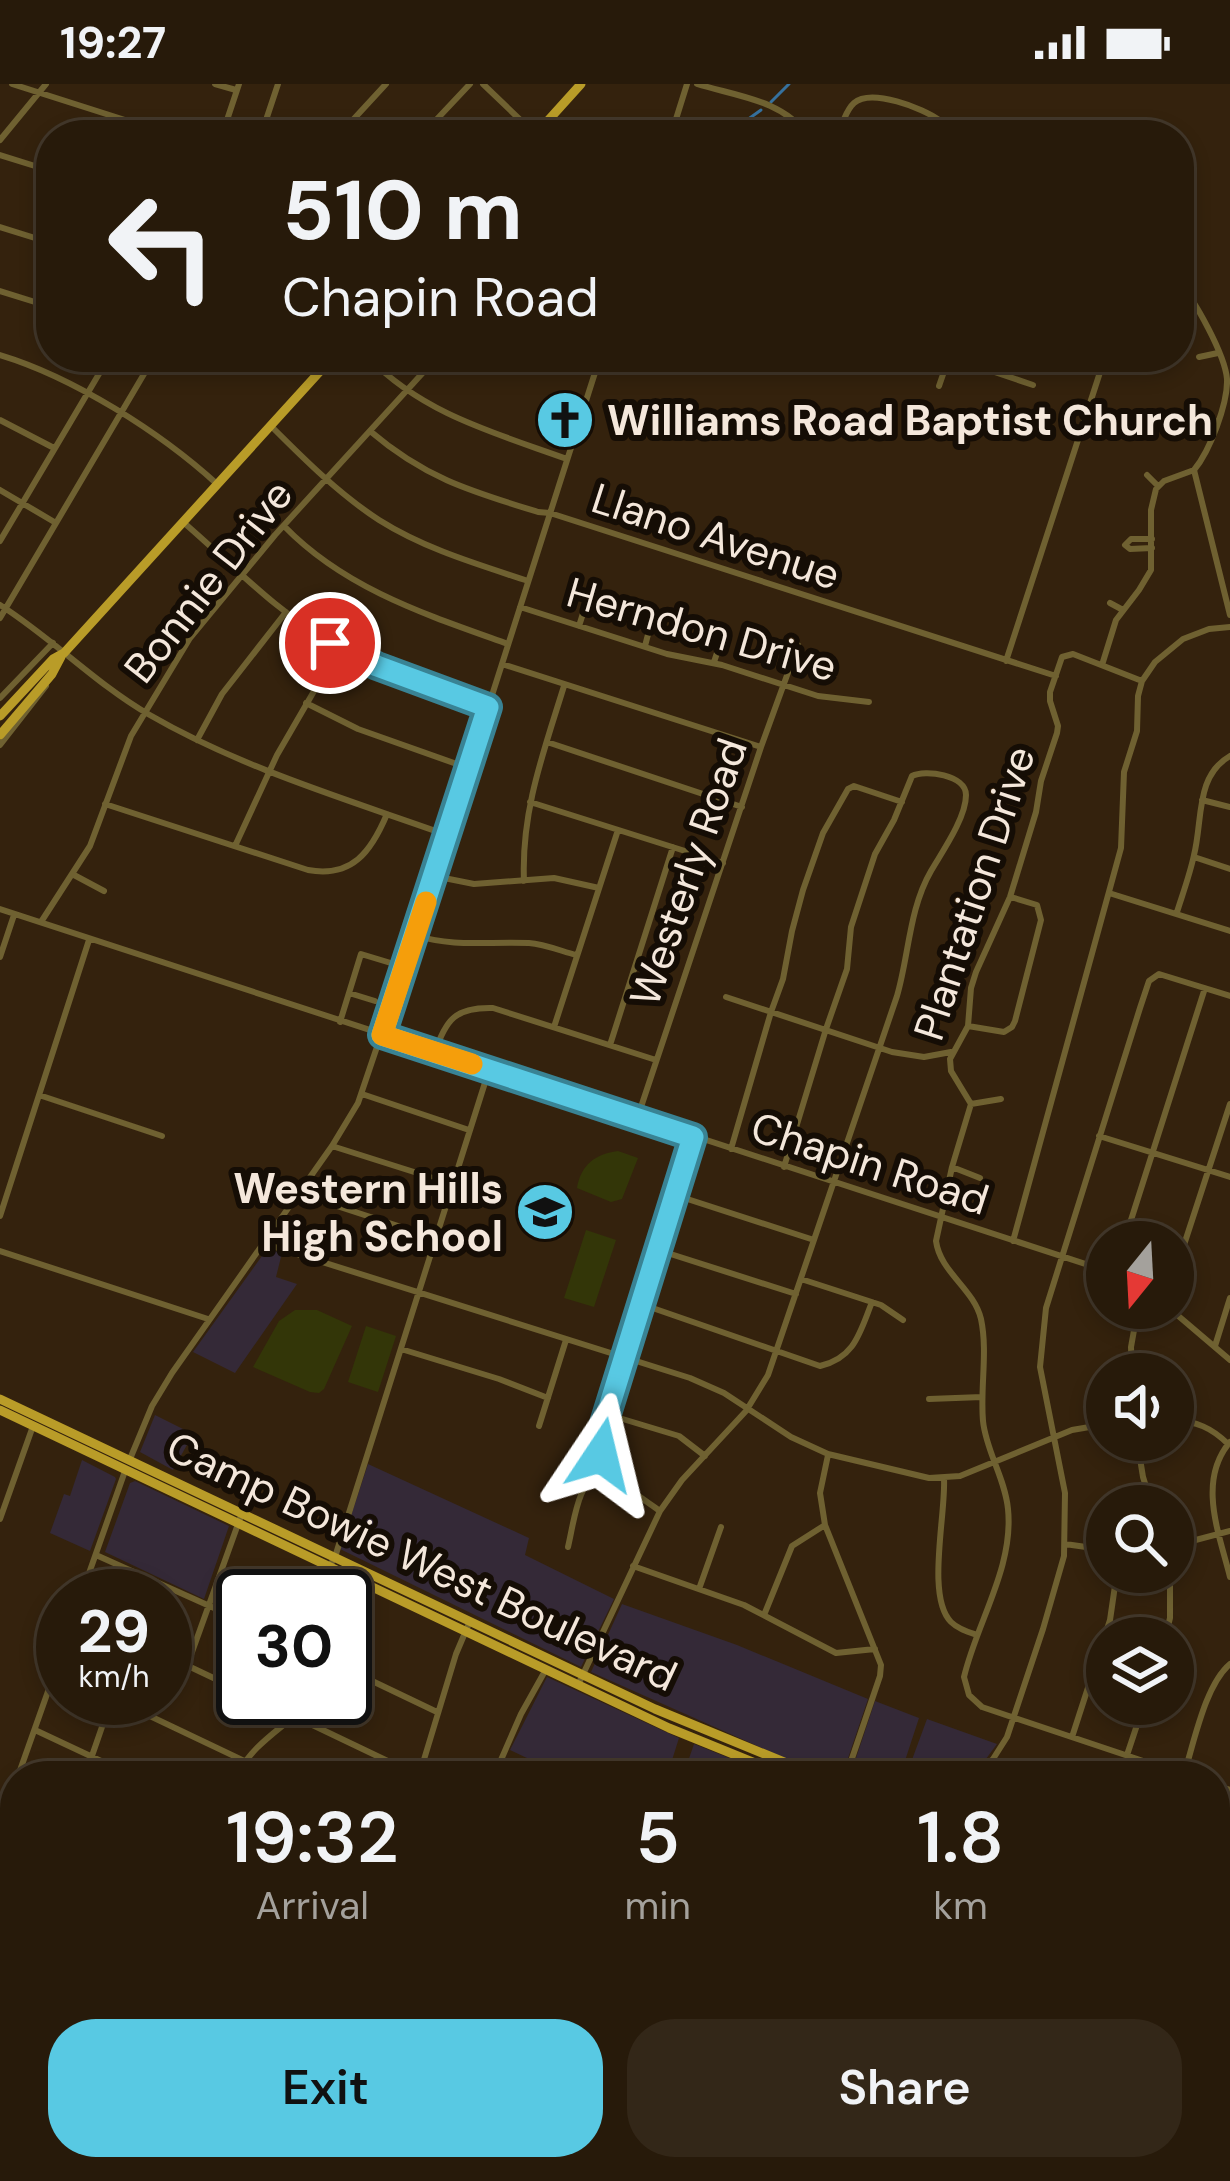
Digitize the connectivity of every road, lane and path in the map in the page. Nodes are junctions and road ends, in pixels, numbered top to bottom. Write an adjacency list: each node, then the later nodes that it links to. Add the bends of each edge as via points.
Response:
1 (12, 84): 12 (street)
2 (46, 84): 12 (street)
3 (215, 84): 11 (street)
4 (278, 84): 15 (street)
5 (386, 84): 16 (street)
6 (470, 84): 17 (street)
7 (484, 84): 18 (street)
8 (581, 84): 19 (main road)
9 (687, 84): 20 (street)
10 (697, 84): 21 (street)
11 (237, 87): 14 (street)
12 (38, 93): 13 (street); 24 (street)
13 (124, 120)
14 (227, 120)
15 (266, 120)
16 (353, 120)
17 (436, 120)
18 (520, 120)
19 (549, 120)
20 (676, 120)
21 (796, 120)
22 (845, 120): 23 (street, via 854,103 877,96)
23 (937, 120)
24 (0, 140)
25 (0, 154): 26 (street)
26 (36, 166)
27 (0, 227): 28 (street)
28 (36, 238)
29 (0, 291): 31 (street)
30 (1194, 302): 32 (street)
31 (36, 303)
32 (1218, 353): 34 (street); 53 (street, via 1227,380)
33 (0, 355): 35 (street)
34 (1199, 357)
35 (36, 367)
36 (47, 372): 49 (street)
37 (100, 372): 49 (street)
38 (145, 372): 50 (street)
39 (315, 372): 54 (main road)
40 (385, 372): 48 (street)
41 (423, 372): 48 (street, Bonnie Drive)
42 (595, 372): 57 (street)
43 (944, 372): 47 (street)
44 (994, 372): 46 (street)
45 (1100, 372): 90 (street)
46 (1033, 385)
47 (939, 386)
48 (406, 391): 55 (street, Bonnie Drive); 57 (street, via 448,416)
49 (87, 394): 50 (street); 56 (street)
50 (121, 414): 61 (street); 67 (street)
51 (1173, 415): 53 (street)
52 (0, 420): 56 (street)
53 (1217, 422): 58 (street)
54 (271, 426): 60 (street); 61 (main road)
55 (370, 430): 60 (street, Bonnie Drive); 65 (street, Llano Avenue, via 441,479)
56 (54, 448): 64 (street)
57 (568, 459): 65 (street)
58 (1194, 470): 62 (street); 78 (street)
59 (1147, 475): 62 (street)
60 (328, 480): 68 (street, Bonnie Drive); 71 (street, via 406,535)
61 (218, 484): 66 (main road)
62 (1158, 486): 76 (street, via 1149,576)
63 (0, 490): 64 (street)
64 (23, 501): 67 (street); 69 (street)
65 (550, 513): 71 (street); 90 (street, Llano Avenue)
66 (183, 522): 70 (street); 89 (main road)
67 (56, 523): 74 (street)
68 (284, 526): 70 (street, Bonnie Drive); 84 (street, via 375,593)
69 (0, 542)
70 (242, 575): 77 (street); 103 (street, Bonnie Drive)
71 (528, 581): 75 (street)
72 (1110, 603): 76 (street)
73 (586, 604): 81 (street)
74 (3, 607): 79 (street); 83 (street)
75 (520, 608): 81 (street, Herndon Drive); 84 (street)
76 (1123, 610): 93 (street)
77 (286, 612): 88 (street); 106 (street)
78 (1230, 615)
79 (0, 618)
80 (651, 622): 87 (street)
81 (579, 626): 87 (street, Herndon Drive)
82 (1230, 627): 96 (street, via 1183,639)
83 (53, 643): 89 (street); 99 (street)
84 (508, 644): 92 (street)
85 (720, 644): 91 (street)
86 (798, 645): 98 (street, Westerly Road)
87 (644, 646): 91 (street, Herndon Drive)
88 (340, 647): 101 (street); 102 (street)
89 (64, 652): 94 (main road); 103 (street); 104 (main road)
90 (1006, 661): 95 (street, Llano Avenue)
91 (714, 662): 98 (street, Herndon Drive)
92 (502, 664): 97 (street); 102 (street)
93 (1102, 665): 95 (street, Plantation Drive, via 1066,655); 96 (street)
94 (52, 674): 105 (main road); 108 (street)
95 (1056, 676): 133 (street, Plantation Drive, via 1050,701 1058,733)
96 (1142, 681): 132 (street)
97 (564, 684): 107 (street); 109 (street)
98 (782, 685): 100 (street, Herndon Drive); 109 (street, Westerly Road)
99 (0, 698)
100 (868, 702)
101 (306, 703): 111 (street); 112 (street)
102 (488, 707): 111 (street)
103 (144, 712): 106 (street); 116 (street, Bonnie Drive)
104 (0, 716)
105 (0, 736)
106 (197, 740): 112 (street)
107 (547, 742): 114 (street); 117 (street)
108 (0, 745)
109 (761, 747): 117 (street, Westerly Road)
110 (1230, 756): 113 (street, via 1210,773)
111 (468, 768): 121 (street)
112 (269, 771): 119 (street); 122 (street)
113 (1202, 800): 118 (street); 124 (street)
114 (530, 802): 120 (street); 129 (street)
115 (902, 802): 149 (street, via 848,789 816,852); 153 (street, via 875,854); 156 (street, via 912,776 924,771 956,780 966,795 925,884)
116 (106, 804): 122 (street); 127 (street, Bonnie Drive)
117 (742, 807): 125 (street, Westerly Road)
118 (1230, 807)
119 (387, 814): 121 (street); 122 (street, via 355,861 331,873)
120 (618, 830): 123 (street); 130 (street)
121 (447, 835): 128 (street)
122 (235, 846)
123 (673, 848): 125 (street); 155 (street)
124 (1194, 857): 126 (street); 135 (street)
125 (723, 863): 159 (street, Westerly Road)
126 (1230, 868)
127 (74, 875): 131 (street); 137 (street, Bonnie Drive)
128 (434, 876): 129 (street, via 474,884); 139 (street)
129 (524, 880): 130 (street)
130 (599, 888): 141 (street)
131 (104, 891)
132 (1109, 893): 135 (street); 191 (street)
133 (1010, 897): 151 (street, Plantation Drive, via 976,972); 151 (street, via 1032,902 1041,920 1015,1021 1004,1032)
134 (0, 909): 136 (street, Chapin Road)
135 (1177, 912): 138 (street)
136 (14, 913): 137 (street, Chapin Road); 142 (street)
137 (41, 922): 140 (street, Chapin Road)
138 (1230, 931)
139 (414, 935): 141 (street); 143 (street)
140 (89, 939): 150 (street, Chapin Road); 162 (street)
141 (578, 955): 152 (street)
142 (0, 957)
143 (404, 967): 145 (street, via 361,955); 154 (street)
144 (1206, 987): 146 (street); 169 (street, via 1163,974 1149,981); 173 (street)
145 (349, 993): 148 (street); 150 (street)
146 (1230, 996)
147 (726, 997): 149 (street)
148 (375, 1001)
149 (771, 1012): 153 (street); 172 (street)
150 (340, 1022): 154 (street, Chapin Road)
151 (968, 1025): 158 (street, Plantation Drive)
152 (554, 1027): 155 (street); 157 (street, via 493,1008 468,1010 448,1021)
153 (826, 1029): 156 (street); 175 (street)
154 (382, 1035): 157 (street, Chapin Road); 161 (street)
155 (610, 1046): 159 (street)
156 (880, 1048): 158 (street, via 916,1057); 182 (street)
157 (435, 1052): 160 (street, Chapin Road)
158 (951, 1052): 164 (street, Plantation Drive, via 951,1071)
159 (656, 1060): 166 (street, Westerly Road)
160 (489, 1070): 166 (street, Chapin Road); 167 (street)
161 (362, 1094): 167 (street); 171 (street)
162 (39, 1095): 168 (street); 177 (street)
163 (1001, 1099): 164 (street)
164 (971, 1104): 176 (street, Plantation Drive)
165 (1230, 1104): 178 (street)
166 (637, 1119): 170 (street, Chapin Road)
167 (470, 1130): 181 (street)
168 (162, 1136)
169 (1099, 1136): 173 (street); 195 (street)
170 (693, 1137): 172 (street, Chapin Road); 184 (street)
171 (332, 1146): 181 (street); 183 (street)
172 (731, 1149): 175 (street, Chapin Road)
173 (1152, 1153): 178 (street); 187 (street)
174 (0, 1164): 177 (street)
175 (784, 1167): 182 (street, Chapin Road)
176 (952, 1167): 180 (street); 186 (street, Plantation Drive)
177 (15, 1169): 185 (street)
178 (1208, 1171): 179 (street); 188 (street)
179 (1230, 1177)
180 (980, 1178)
181 (452, 1184): 189 (street)
182 (835, 1184): 186 (street, Chapin Road); 190 (street)
183 (297, 1193): 189 (street); 192 (street)
184 (675, 1196): 190 (street); 193 (street)
185 (0, 1216)
186 (941, 1216): 191 (street, Chapin Road); 212 (street, via 938,1253 981,1321)
187 (1131, 1221)
188 (1192, 1221)
189 (435, 1238): 198 (street)
190 (814, 1240): 197 (street)
191 (1013, 1241): 195 (street, Chapin Road)
192 (262, 1243): 198 (street); 203 (street)
193 (658, 1250): 199 (street); 202 (street)
194 (0, 1252): 203 (street)
195 (1060, 1256): 196 (street, Chapin Road); 223 (street, via 1040,1367)
196 (1086, 1264)
197 (801, 1280): 199 (street); 201 (street)
198 (419, 1292): 206 (street); 208 (street)
199 (796, 1294): 209 (street)
200 (1230, 1298): 207 (street)
201 (872, 1302): 204 (street); 209 (street, via 851,1351 834,1363 814,1366)
202 (640, 1304): 209 (street); 210 (street)
203 (208, 1320): 229 (street, via 158,1396)
204 (903, 1320)
205 (1194, 1329): 207 (street)
206 (566, 1340): 210 (street); 213 (street)
207 (1215, 1347): 211 (street)
208 (401, 1349): 213 (street); 246 (street)
209 (776, 1353): 216 (street)
210 (624, 1358): 216 (street, via 709,1385); 218 (street)
211 (1230, 1360)
212 (982, 1397): 215 (street); 227 (street)
213 (548, 1398): 221 (street)
214 (0, 1399): 219 (main road, Camp Bowie West Boulevard)
215 (929, 1400)
216 (748, 1408): 225 (street); 226 (street)
217 (0, 1410): 219 (main road, Camp Bowie West Boulevard)
218 (606, 1414): 226 (street, via 679,1436); 230 (street, via 599,1444)
219 (35, 1422): 229 (main road, Camp Bowie West Boulevard); 236 (street)
220 (1194, 1423): 224 (street)
221 (539, 1426)
222 (1086, 1427): 223 (street)
223 (1054, 1436): 227 (street); 242 (street)
224 (1229, 1443): 240 (street, via 1212,1477)
225 (828, 1454): 231 (street); 237 (street)
226 (705, 1456): 234 (street)
227 (994, 1460): 231 (street); 258 (street, via 1008,1507 1007,1540)
228 (1141, 1461): 232 (street)
229 (128, 1465): 235 (main road, Camp Bowie West Boulevard); 245 (street)
230 (606, 1465): 234 (street); 243 (street, via 584,1487)
231 (944, 1479): 258 (street, via 941,1606 956,1626)
232 (1145, 1484): 233 (street)
233 (1141, 1485)
234 (660, 1511): 247 (street)
235 (240, 1518): 246 (main road, Camp Bowie West Boulevard); 254 (street)
236 (0, 1519)
237 (825, 1526): 256 (street, via 792,1546); 259 (street)
238 (721, 1527): 252 (street)
239 (1230, 1531): 240 (street)
240 (1220, 1534): 241 (street); 250 (street)
241 (1194, 1541)
242 (1065, 1544): 244 (street); 266 (street)
243 (568, 1546)
244 (1086, 1547)
245 (96, 1555): 248 (street); 254 (street)
246 (332, 1562): 249 (main road, Camp Bowie West Boulevard)
247 (633, 1566): 252 (street); 263 (street)
248 (91, 1569)
249 (347, 1569)
250 (1230, 1577)
251 (372, 1581): 257 (main road, Camp Bowie West Boulevard)
252 (699, 1589): 256 (street)
253 (1114, 1593): 276 (street)
254 (208, 1606): 255 (street); 260 (street)
255 (216, 1609)
256 (764, 1615): 259 (street, via 836,1652)
257 (468, 1626): 261 (main road, Camp Bowie West Boulevard); 265 (street)
258 (977, 1635): 266 (street, via 964,1677 969,1695)
259 (876, 1649): 288 (street, via 880,1676)
260 (192, 1652)
261 (548, 1664): 263 (main road, Camp Bowie West Boulevard); 285 (street)
262 (1230, 1664): 291 (street, via 1214,1686)
263 (581, 1680): 273 (main road, Camp Bowie West Boulevard); 274 (main road, Camp Bowie West Boulevard)
264 (372, 1681): 265 (street)
265 (437, 1712): 284 (street)
266 (1013, 1717): 276 (street); 289 (street)
267 (37, 1725): 275 (street)
268 (103, 1725): 278 (street)
269 (169, 1725): 282 (street)
270 (283, 1725): 282 (street)
271 (314, 1725): 283 (street)
272 (1137, 1725): 277 (street)
273 (669, 1728): 274 (main road, via 695,1735); 286 (main road, Camp Bowie West Boulevard)
274 (701, 1729): 287 (main road, Camp Bowie West Boulevard)
275 (35, 1730): 278 (street); 279 (street)
276 (1072, 1737): 277 (street)
277 (1126, 1755): 290 (street)
278 (92, 1756): 280 (street); 281 (street)
279 (24, 1761)
280 (90, 1761)
281 (102, 1761)
282 (245, 1761)
283 (388, 1761)
284 (423, 1761)
285 (501, 1761)
286 (750, 1761)
287 (781, 1761)
288 (851, 1761)
289 (988, 1761)
290 (1144, 1761)
291 (1190, 1761)

